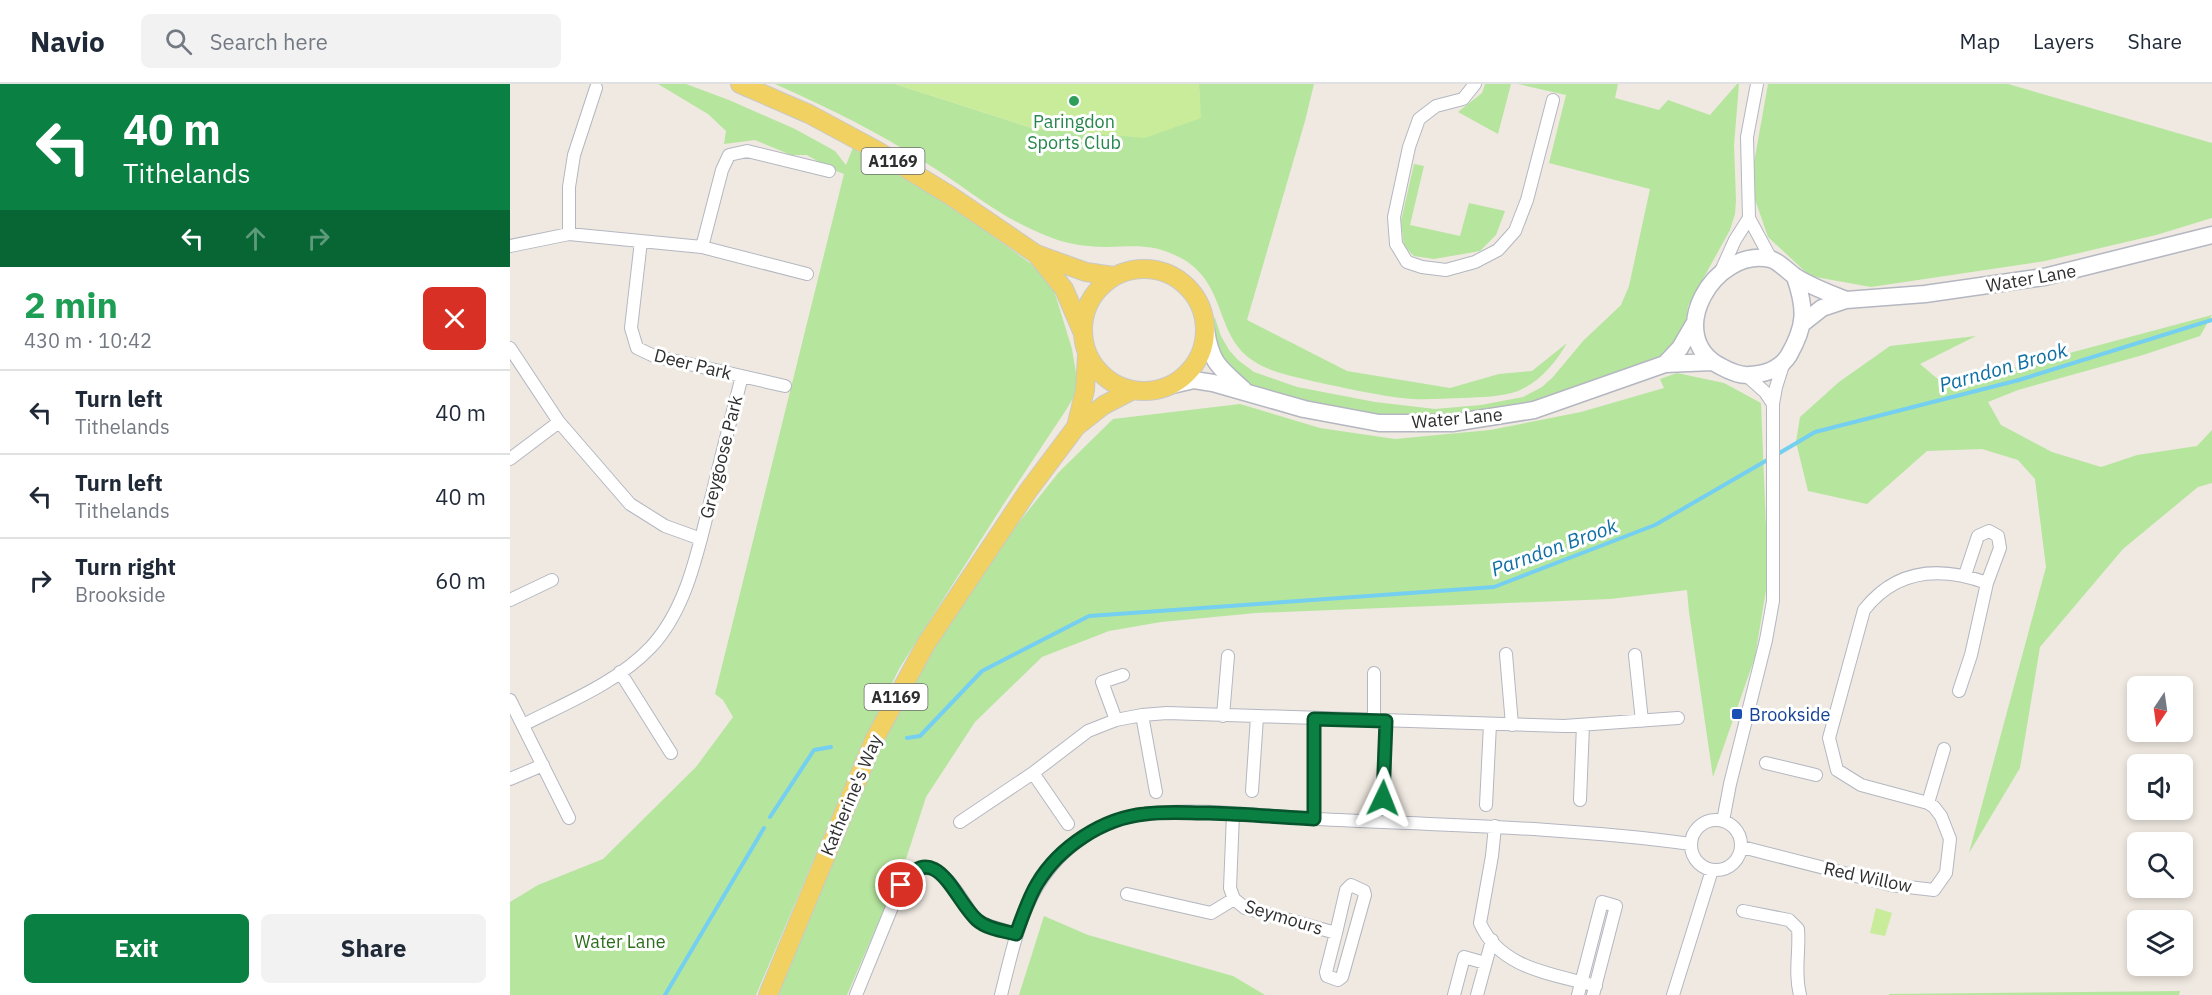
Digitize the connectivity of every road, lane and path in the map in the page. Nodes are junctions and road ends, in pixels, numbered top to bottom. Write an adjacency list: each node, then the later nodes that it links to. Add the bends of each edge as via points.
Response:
1 (740, 84): 13 (main road, A1169, via 809,114 876,150)
2 (1475, 84): 5 (street, via 1463,99 1436,106 1419,119 1394,217 1396,244 1407,262 1446,270 1498,250 1515,231 1527,200)
3 (1757, 84): 7 (street, via 1747,146)
4 (596, 88): 8 (street, via 574,155)
5 (1553, 100)
6 (830, 171): 12 (street, via 747,151 729,155)
7 (1749, 218): 14 (street); 15 (street)
8 (569, 234): 10 (street); 11 (street)
9 (2212, 235): 19 (main road, Water Lane, via 2044,277 1945,292)
10 (641, 241): 12 (street); 30 (street, Deer Park, via 631,328 638,348 654,356)
11 (510, 246)
12 (702, 247): 16 (street)
13 (1036, 254): 17 (main road, A1169, via 1086,272); 23 (main road, A1169, via 1064,290)
14 (1772, 259): 15 (main road, via 1744,259); 18 (main road)
15 (1721, 271): 21 (main road, via 1701,296)
16 (807, 274)
17 (1113, 276): 22 (main road, via 1139,268 1174,276 1198,300); 23 (main road, via 1092,296)
18 (1795, 277): 19 (main road, Water Lane); 20 (main road, via 1803,299)
19 (1846, 300): 20 (main road, Water Lane, via 1822,308)
20 (1803, 323): 27 (main road)
21 (1694, 324): 26 (main road, via 1698,345); 28 (main road)
22 (1206, 330): 32 (main road, via 1199,357 1186,375); 34 (main road, Water Lane, via 1216,365)
23 (1082, 331): 25 (main road)
24 (510, 348): 36 (street, Greygoose Park)
25 (1087, 355): 33 (main road, via 1113,383); 37 (main road, Katherine's Way / A1169, via 1085,390)
26 (1712, 362): 28 (main road, Water Lane); 29 (main road)
27 (1784, 362): 29 (main road, via 1765,374); 35 (street)
28 (1665, 364): 34 (main road, Water Lane, via 1534,410 1452,423 1379,423 1304,410)
29 (1746, 375): 35 (street)
30 (742, 376): 31 (street, Deer Park); 39 (street, Greygoose Park)
31 (785, 386)
32 (1168, 386): 33 (main road); 34 (main road, Water Lane, via 1194,380)
33 (1133, 390): 37 (main road, Katherine's Way / A1169, via 1104,405)
34 (1246, 392)
35 (1773, 404): 80 (street, via 1773,601)
36 (559, 422): 38 (street); 39 (street, Greygoose Park, via 630,504 665,526)
37 (1076, 427): 96 (main road, Katherine's Way / A1169, via 945,614 905,681 874,740)
38 (510, 459)
39 (701, 539): 47 (street, Greygoose Park, via 671,620 650,647)
40 (1965, 575): 42 (street); 42 (street, via 1978,536 1989,531 1998,536 2000,548); 75 (street, via 1917,574 1877,593 1864,610 1829,738 1837,770 1861,785)
41 (552, 580): 43 (street)
42 (1987, 583): 50 (street)
43 (510, 600)
44 (1506, 654): 62 (street)
45 (1635, 655): 59 (street)
46 (1228, 656): 53 (street)
47 (620, 672): 61 (street, Greygoose Park); 65 (street)
48 (1374, 673): 58 (street)
49 (1123, 675): 57 (street, via 1102,682)
50 (1959, 691)
51 (510, 700): 61 (street)
52 (1142, 715): 53 (street); 57 (street); 72 (street)
53 (1223, 716): 54 (street)
54 (1257, 717): 56 (street); 71 (street)
55 (1678, 718): 59 (street)
56 (1314, 719): 58 (street); 79 (street)
57 (1116, 720): 68 (street, via 1088,731)
58 (1380, 721): 60 (street); 73 (street)
59 (1642, 721): 63 (street)
60 (1490, 724): 62 (street); 76 (street)
61 (523, 725): 67 (street)
62 (1512, 725): 63 (street)
63 (1583, 725): 74 (street)
64 (1944, 749): 75 (street)
65 (671, 753)
66 (1766, 763): 69 (street)
67 (543, 765): 70 (street); 78 (street)
68 (1033, 773): 81 (street); 82 (street)
69 (1816, 775)
70 (510, 779)
71 (1252, 791)
72 (1156, 792)
73 (1383, 798)
74 (1580, 800)
75 (1928, 803): 85 (street, Red Willow, via 1941,816 1950,839 1946,873 1934,890 1892,885)
76 (1486, 805)
77 (1233, 814): 79 (street); 88 (street, Seymours, via 1230,888); 91 (street, via 1143,814 1095,830 1071,846 1037,884)
78 (569, 818)
79 (1314, 819): 83 (street)
80 (1723, 820): 84 (street, via 1701,825); 85 (street, via 1737,830)
81 (960, 822)
82 (1068, 824)
83 (1495, 826): 84 (street); 92 (street, via 1480,923)
84 (1691, 844): 86 (street, via 1699,864)
85 (1742, 847): 86 (street, via 1735,862)
86 (1712, 870): 102 (street)
87 (1127, 894): 88 (street, Seymours, via 1211,913)
88 (1234, 899): 90 (street, Seymours, via 1245,908)
89 (1743, 911): 103 (street, via 1789,920 1798,929 1796,967)
90 (1336, 933): 90 (street, Seymours, via 1326,972 1338,980 1365,895 1359,888 1351,885 1346,890)
91 (1016, 934): 97 (street, via 975,919 940,872 918,868 901,885); 98 (street)
92 (1492, 940): 93 (street); 94 (street, via 1527,967)
93 (1485, 963): 99 (street, via 1464,957); 100 (street)
94 (1582, 982): 95 (street); 95 (street, via 1602,902 1616,906); 101 (street)
95 (1594, 990)
96 (768, 995)
97 (856, 995)
98 (1001, 995)
99 (1454, 995)
100 (1477, 995)
101 (1578, 995)
102 (1673, 995)
103 (1800, 995)

